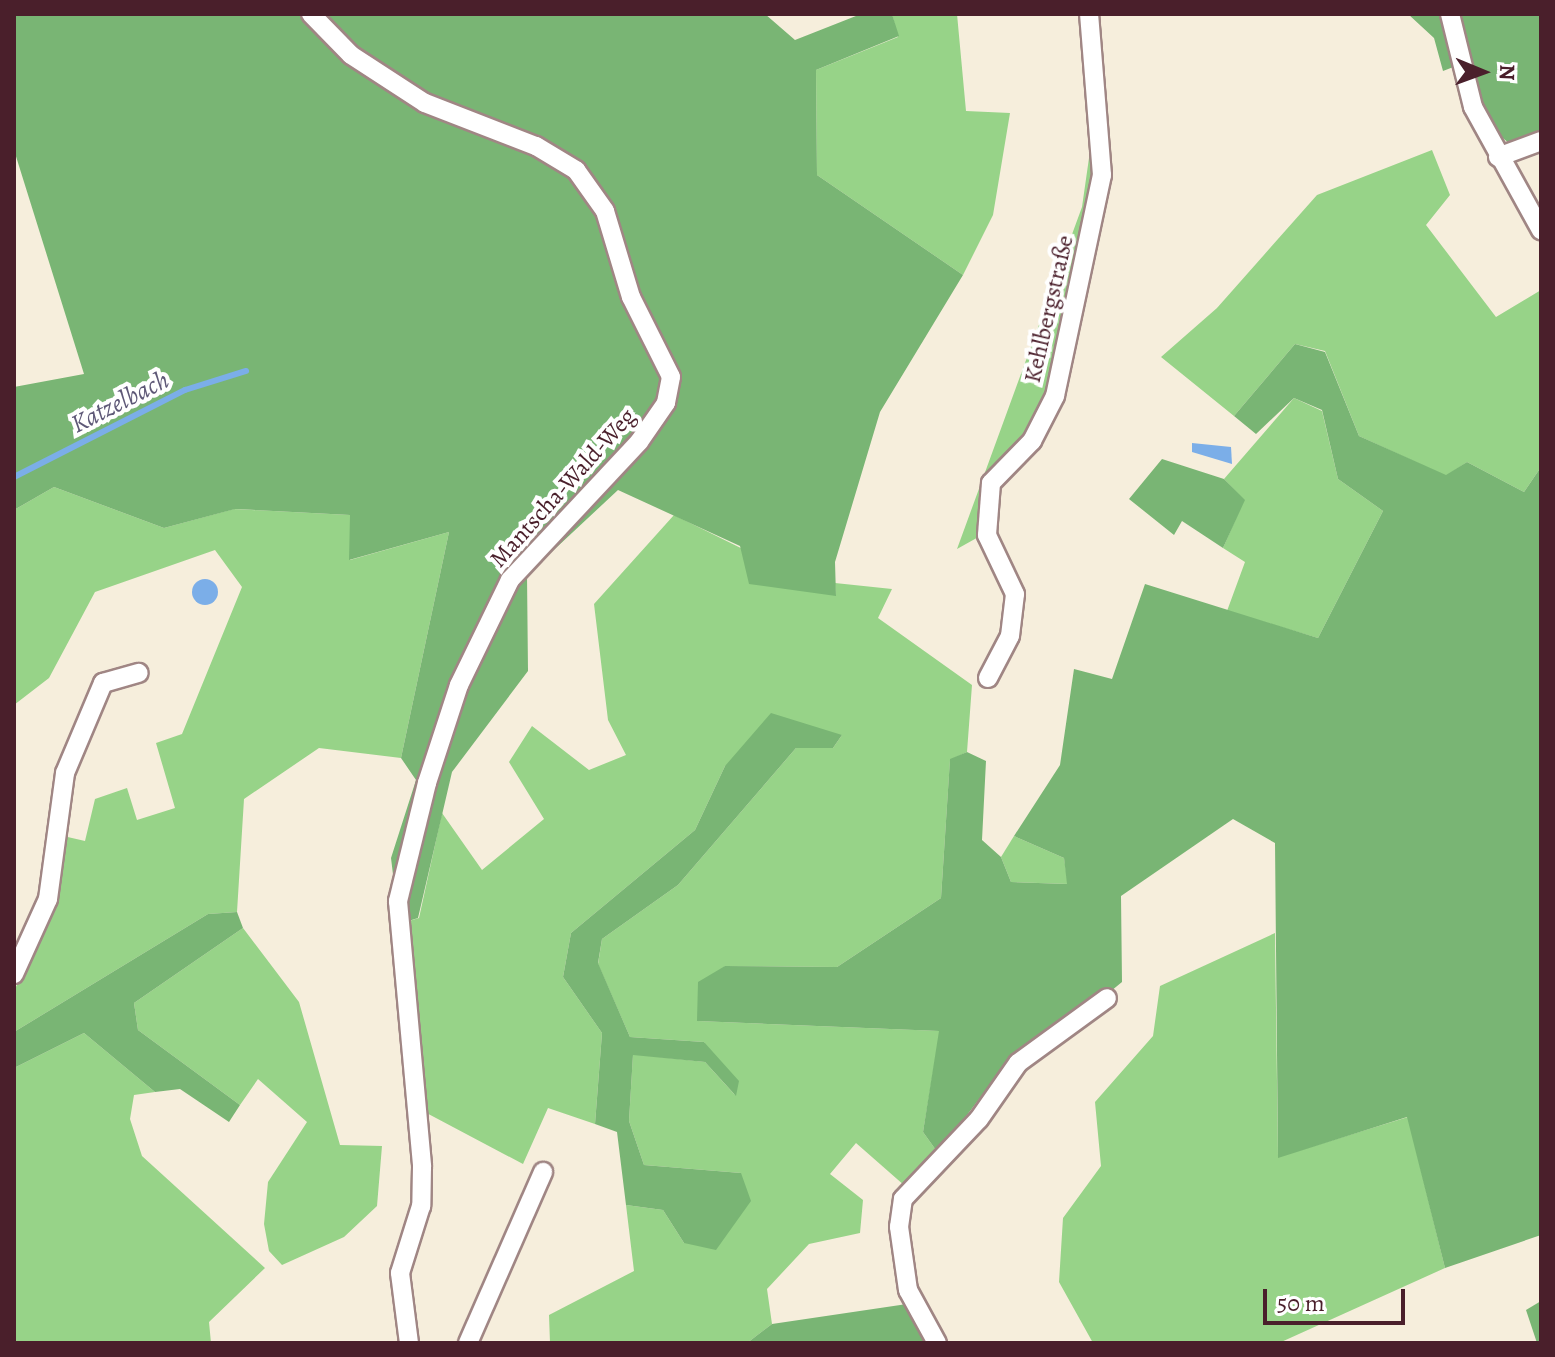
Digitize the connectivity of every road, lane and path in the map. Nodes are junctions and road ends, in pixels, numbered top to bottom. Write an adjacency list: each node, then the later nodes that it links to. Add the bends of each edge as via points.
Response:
1 (311, 14): 12 (street, Mantscha-Wald-Weg, via 351,55 425,103 536,146 576,170 605,211 631,297 672,385 656,419 620,465 510,580 459,685 427,783 398,901 422,1167 421,1206 400,1273)
2 (1089, 14): 8 (street, Kehlbergstraße, via 1102,175 1055,396 1032,441 991,483 987,535 1015,594 1010,636)
3 (1450, 14): 5 (street, via 1473,107)
4 (1541, 141): 5 (street)
5 (1498, 157): 6 (street)
6 (1541, 230)
7 (139, 673): 9 (street, via 103,683 65,773 48,899)
8 (988, 678)
9 (14, 974)
10 (1107, 998): 14 (street, via 1018,1063 979,1119 903,1199 899,1227 908,1290)
11 (543, 1172): 13 (street)
12 (409, 1343)
13 (468, 1343)
14 (937, 1343)

